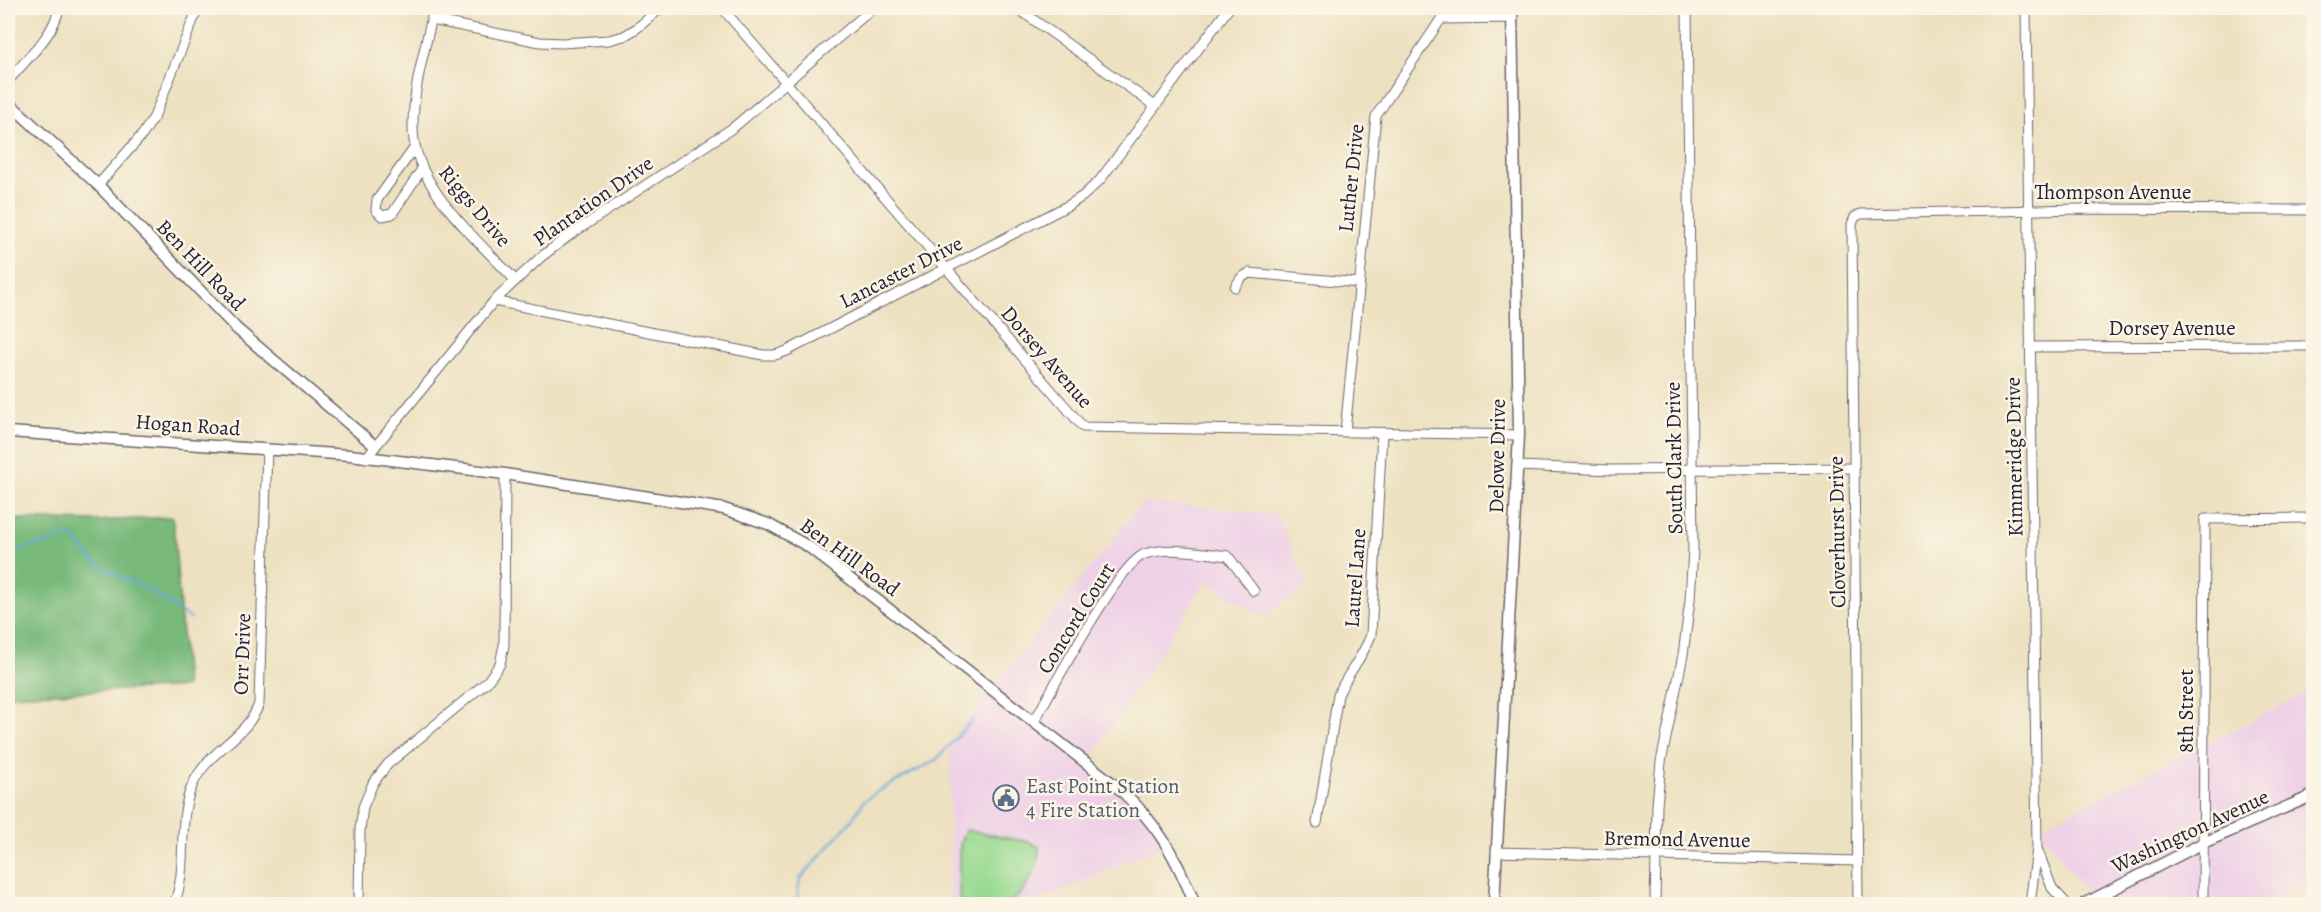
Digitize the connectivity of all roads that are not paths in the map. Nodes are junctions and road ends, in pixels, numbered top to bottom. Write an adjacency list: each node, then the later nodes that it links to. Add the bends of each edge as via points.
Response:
1 (59, 8): 13 (street, via 47,36)
2 (198, 8): 19 (street, via 154,117)
3 (434, 8): 12 (street, Riggs Drive)
4 (661, 8): 12 (street, via 624,36 562,43)
5 (722, 8): 14 (street, Dorsey Avenue)
6 (873, 8): 14 (street, Plantation Drive)
7 (1017, 8): 16 (street)
8 (1229, 8): 16 (street, Lancaster Drive)
9 (1687, 8): 39 (street, South Clark Drive)
10 (2026, 8): 21 (street, Kimmeridge Drive)
11 (1512, 13): 25 (street, Luther Drive, via 1441,19 1376,116); 33 (street, Delowe Drive)
12 (432, 20): 17 (street, Riggs Drive, via 414,108)
13 (8, 81)
14 (787, 82): 23 (street, Dorsey Avenue); 24 (street, Plantation Drive, via 734,127 570,236)
15 (8, 102): 19 (street, Ben Hill Road)
16 (1155, 106): 23 (street, Lancaster Drive, via 1100,180 1083,196)
17 (415, 147): 18 (street, Riggs Drive); 18 (street, via 377,200 376,210 382,216 392,214)
18 (422, 169): 24 (street, Riggs Drive, via 440,199)
19 (98, 185): 34 (street, Ben Hill Road, via 237,329)
20 (2313, 210): 21 (street, Thompson Avenue)
21 (2029, 211): 22 (street, Thompson Avenue); 29 (street, Kimmeridge Drive)
22 (1912, 213): 38 (street, Cloverhurst Drive, via 1861,214 1852,224)
23 (947, 268): 27 (street, Lancaster Drive, via 776,355); 31 (street, Dorsey Avenue, via 1083,427)
24 (515, 280): 27 (street, Plantation Drive)
25 (1359, 283): 26 (street, via 1249,273); 31 (street, Luther Drive)
26 (1235, 287)
27 (494, 301): 34 (street, Plantation Drive)
28 (2313, 346): 29 (street, Dorsey Avenue)
29 (2030, 347): 47 (street, Kimmeridge Drive)
30 (8, 432): 35 (street, Hogan Road)
31 (1345, 432): 32 (street, Dorsey Avenue)
32 (1382, 433): 33 (street, Dorsey Avenue); 45 (street, Laurel Lane, via 1371,635 1338,695)
33 (1519, 435): 37 (street, Delowe Drive)
34 (375, 446): 36 (street, Plantation Drive)
35 (267, 449): 36 (street, Hogan Road); 51 (street, Orr Drive, via 259,704 248,725 211,756 192,785 184,814 181,886)
36 (366, 458): 40 (street, Ben Hill Road)
37 (1518, 466): 39 (street); 48 (street, Delowe Drive)
38 (1854, 468): 39 (street); 50 (street, Cloverhurst Drive)
39 (1692, 470): 49 (street, South Clark Drive, via 1690,600 1661,762)
40 (505, 474): 43 (street, Ben Hill Road, via 724,509 768,524 809,548); 52 (street, via 504,645 500,664 487,682 388,764 373,783 363,807 360,830)
41 (2313, 518): 46 (street, 8th Street, via 2205,519)
42 (1254, 591): 43 (street, Concord Court, via 1228,556 1168,552 1143,555 1132,562 1095,615)
43 (1034, 722): 53 (street, Ben Hill Road, via 1141,808 1167,843)
44 (2313, 795): 46 (street, Washington Avenue)
45 (1317, 823)
46 (2203, 843): 59 (street, Washington Avenue); 60 (street, 8th Street)
47 (2037, 849): 57 (street, Kimmeridge Drive); 58 (street, via 2052,888)
48 (1496, 852): 49 (street, Bremond Avenue); 54 (street, Delowe Drive)
49 (1656, 856): 50 (street, Bremond Avenue); 55 (street, South Clark Drive)
50 (1858, 861): 56 (street, Cloverhurst Drive)
51 (174, 904)
52 (359, 904)
53 (1195, 904)
54 (1494, 904)
55 (1655, 904)
56 (1858, 904)
57 (2030, 904)
58 (2067, 904)
59 (2084, 904)
60 (2203, 904)

